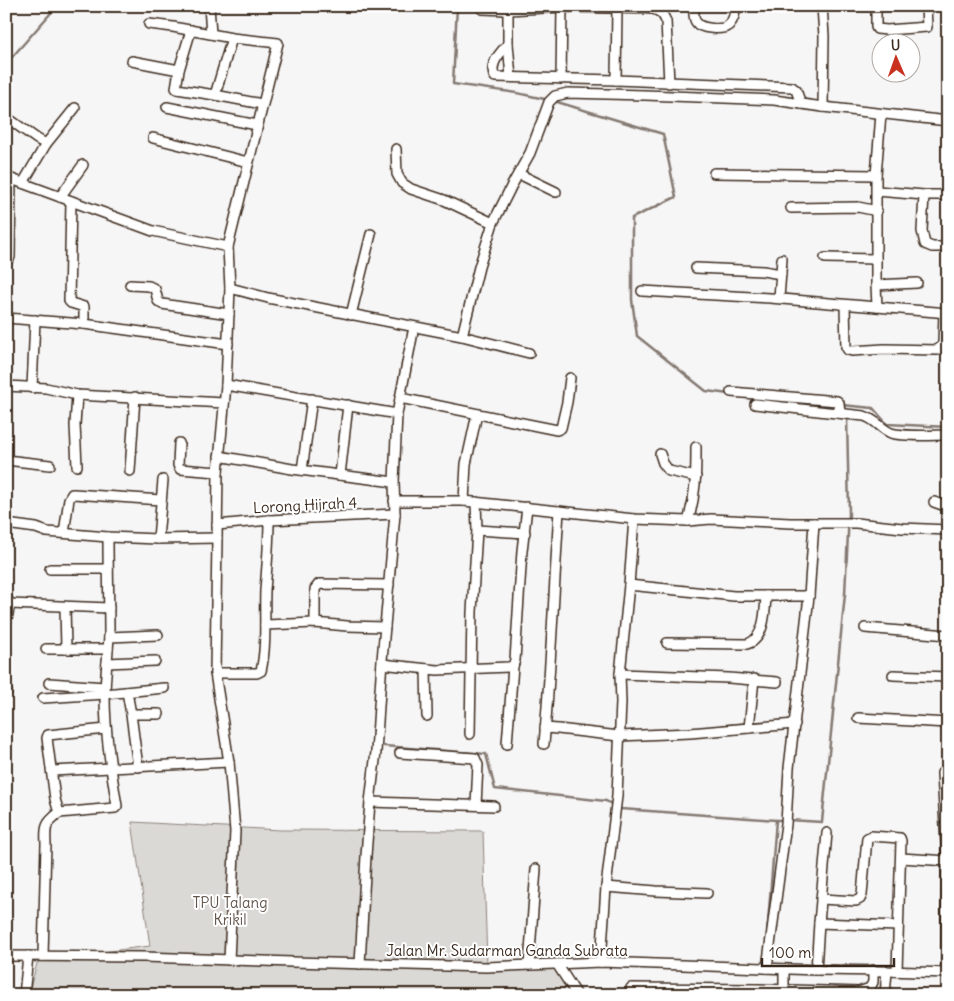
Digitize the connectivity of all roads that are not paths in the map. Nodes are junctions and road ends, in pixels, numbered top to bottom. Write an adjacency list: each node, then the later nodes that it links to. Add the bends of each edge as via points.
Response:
1 (209, 6): 13 (street)
2 (694, 6): 3 (street, via 695,20 701,27 726,28 734,18)
3 (736, 6)
4 (822, 6): 26 (street)
5 (876, 6): 6 (street, via 876,27 887,30 927,27)
6 (926, 6)
7 (562, 7): 9 (street); 10 (street); 19 (street)
8 (482, 8): 10 (street)
9 (617, 8): 20 (street); 21 (street, via 653,10 664,15)
10 (508, 10): 15 (street)
11 (149, 24): 12 (street)
12 (191, 30): 13 (street); 17 (street)
13 (211, 34): 14 (street)
14 (232, 38): 22 (street); 23 (street, via 278,43)
15 (508, 44): 18 (street); 18 (street, via 499,54 493,72 496,77)
16 (132, 61): 17 (street)
17 (179, 70): 22 (street, via 177,89)
18 (510, 77): 19 (street)
19 (561, 79): 20 (street)
20 (616, 80): 21 (street)
21 (669, 83): 24 (street, via 792,88 796,90)
22 (216, 94): 23 (street)
23 (262, 104): 31 (street)
24 (801, 104): 26 (street); 38 (street, via 774,100 568,93 552,99)
25 (167, 107): 31 (street)
26 (823, 107): 28 (street)
27 (75, 108): 33 (street)
28 (881, 114): 30 (street); 39 (street)
29 (6, 117): 33 (street)
30 (948, 122)
31 (257, 125): 35 (street)
32 (153, 138): 35 (street)
33 (46, 144): 41 (street)
34 (396, 149): 50 (street, via 397,174 402,183)
35 (248, 162): 52 (street)
36 (83, 165): 46 (street)
37 (714, 173): 39 (street)
38 (519, 174): 43 (street); 50 (street)
39 (876, 175): 42 (street)
40 (8, 178): 41 (street); 57 (street, via 10,257)
41 (23, 183): 46 (street)
42 (877, 191): 44 (street); 49 (street)
43 (556, 192)
44 (924, 195): 45 (street); 53 (street, via 922,231 925,244)
45 (948, 195)
46 (60, 197): 47 (street)
47 (72, 201): 52 (street, via 153,230); 73 (street, via 69,301 84,307)
48 (791, 208): 49 (street, via 858,207)
49 (877, 211): 56 (street)
50 (493, 223): 75 (street)
51 (371, 234): 70 (street)
52 (228, 246): 63 (street)
53 (948, 247)
54 (825, 258): 56 (street)
55 (782, 259): 59 (street)
56 (876, 259): 62 (street)
57 (6, 262)
58 (696, 268): 59 (street)
59 (781, 274): 65 (street)
60 (917, 283): 62 (street)
61 (130, 285): 69 (street, via 155,289 162,304)
62 (876, 285): 67 (street)
63 (230, 288): 69 (street); 70 (street)
64 (642, 290): 65 (street)
65 (779, 298): 66 (street)
66 (845, 305): 67 (street); 68 (street, via 846,347 852,351 938,350 943,344)
67 (877, 307): 68 (street)
68 (946, 313)
69 (229, 314): 76 (street)
70 (351, 314): 74 (street)
71 (6, 318): 72 (street)
72 (35, 320): 73 (street); 81 (street)
73 (84, 324): 76 (street)
74 (414, 327): 75 (street); 85 (street)
75 (462, 336): 77 (street)
76 (228, 344): 79 (street)
77 (530, 353)
78 (570, 378): 92 (street, via 559,430)
79 (226, 384): 86 (street); 87 (street)
80 (6, 386): 81 (street)
81 (32, 388): 83 (street)
82 (731, 392): 90 (street, via 832,400)
83 (77, 395): 84 (street); 100 (street, via 74,425)
84 (135, 397): 87 (street); 102 (street)
85 (400, 398): 91 (street); 92 (street)
86 (312, 399): 89 (street); 101 (street)
87 (224, 403): 97 (street)
88 (755, 404): 90 (street)
89 (348, 405): 91 (street); 104 (street)
90 (843, 411): 93 (street, via 871,418 890,432)
91 (397, 414): 107 (street)
92 (477, 414): 110 (street, via 466,464)
93 (948, 435)
94 (179, 443): 103 (street, via 180,469)
95 (696, 447): 105 (street)
96 (660, 454): 105 (street, via 669,471)
97 (219, 456): 101 (street); 103 (street)
98 (6, 460): 99 (street)
99 (50, 466)
100 (77, 466)
101 (302, 470): 104 (street)
102 (130, 471)
103 (218, 472): 122 (street)
104 (340, 475): 107 (street)
105 (696, 477): 119 (street)
106 (163, 480): 108 (street)
107 (394, 482): 109 (street)
108 (161, 500): 125 (street, via 72,494); 129 (street)
109 (394, 501): 110 (street); 116 (street)
110 (464, 501): 111 (street)
111 (476, 502): 113 (street); 123 (street)
112 (934, 502): 114 (street)
113 (527, 507): 115 (street); 126 (street)
114 (948, 507)
115 (559, 511): 117 (street); 174 (street)
116 (395, 514): 118 (street, Lorong Hijrah 4); 132 (street)
117 (634, 518): 119 (street); 133 (street)
118 (269, 520): 122 (street, Lorong Hijrah 4); 141 (street)
119 (688, 521): 120 (street)
120 (814, 523): 124 (street); 135 (street)
121 (6, 524): 125 (street)
122 (217, 525): 128 (street)
123 (477, 530): 126 (street); 156 (street)
124 (948, 530)
125 (64, 533): 127 (street)
126 (524, 533): 154 (street)
127 (108, 537): 129 (street); 130 (street)
128 (217, 538): 129 (street); 157 (street)
129 (158, 539)
130 (108, 569): 131 (street); 138 (street)
131 (50, 570)
132 (389, 585): 140 (street, via 319,584 315,589); 142 (street)
133 (629, 585): 134 (street, via 734,596); 158 (street)
134 (766, 596): 135 (street); 147 (street, via 765,617 753,643)
135 (809, 596): 173 (street)
136 (8, 600): 137 (street); 139 (street)
137 (65, 607): 138 (street); 150 (street)
138 (109, 608): 146 (street)
139 (6, 623)
140 (315, 623): 141 (street); 142 (street)
141 (265, 625): 157 (street, via 261,671)
142 (385, 627): 153 (street)
143 (865, 628): 145 (street)
144 (158, 635): 146 (street)
145 (948, 635)
146 (108, 637): 148 (street)
147 (667, 643)
148 (108, 648): 150 (street); 152 (street)
149 (46, 649): 150 (street)
150 (66, 649)
151 (155, 661): 152 (street)
152 (107, 663): 165 (street)
153 (382, 664): 155 (street); 187 (street)
154 (513, 666): 156 (street); 179 (street)
155 (426, 669): 156 (street); 170 (street)
156 (471, 669): 177 (street)
157 (215, 673): 182 (street)
158 (620, 674): 161 (street); 178 (street)
159 (893, 675): 160 (street)
160 (948, 677)
161 (754, 680): 162 (street); 175 (street)
162 (777, 682)
163 (49, 683): 165 (street)
164 (164, 688): 166 (street)
165 (105, 691): 166 (street); 167 (street); 176 (street)
166 (127, 692): 168 (street)
167 (43, 698)
168 (131, 714): 169 (street); 183 (street)
169 (159, 714)
170 (427, 716)
171 (858, 718): 172 (street)
172 (948, 723)
173 (794, 724): 175 (street); 208 (street, via 786,824)
174 (545, 728): 178 (street); 180 (street)
175 (750, 728): 178 (street)
176 (106, 729): 184 (street); 185 (street, via 49,734)
177 (470, 734)
178 (619, 736): 195 (street, via 617,796)
179 (507, 744)
180 (544, 744)
181 (400, 753): 188 (street, via 475,758 478,765)
182 (229, 762): 183 (street); 203 (street, via 235,831)
183 (138, 767): 184 (street)
184 (111, 768): 185 (street); 190 (street, via 117,807)
185 (52, 770): 190 (street)
186 (948, 773): 193 (street, via 942,773)
187 (370, 802): 188 (street); 205 (street)
188 (476, 805): 189 (street)
189 (494, 806)
190 (59, 813): 202 (street, via 47,823 46,828)
191 (827, 833): 197 (street)
192 (901, 858): 193 (street); 197 (street, via 900,838 869,836 860,899); 199 (street)
193 (947, 861): 214 (street)
194 (536, 868): 207 (street)
195 (606, 887): 196 (street); 204 (street)
196 (707, 893)
197 (821, 898): 198 (street)
198 (819, 923): 199 (street); 210 (street)
199 (898, 926): 213 (street)
200 (6, 956): 201 (street, Jalan Mr. Sudarman Ganda Subrata)
201 (28, 956): 202 (street, Jalan Mr. Sudarman Ganda Subrata); 218 (street)
202 (43, 956): 203 (street, Jalan Mr. Sudarman Ganda Subrata)
203 (229, 960): 205 (street, Jalan Mr. Sudarman Ganda Subrata)
204 (601, 962): 206 (street, Jalan Mr. Sudarman Ganda Subrata); 208 (street, Jalan Mr. Sudarman Ganda Subrata)
205 (360, 964): 207 (street, Jalan Mr. Sudarman Ganda Subrata)
206 (558, 964): 207 (street, Jalan Mr. Sudarman Ganda Subrata); 219 (street)
207 (528, 965)
208 (768, 968): 209 (street, Jalan Mr. Sudarman Ganda Subrata)
209 (784, 968): 210 (street, Jalan Mr. Sudarman Ganda Subrata); 216 (street)
210 (816, 970): 211 (street, Jalan Mr. Sudarman Ganda Subrata)
211 (873, 970): 212 (street, Jalan Mr. Sudarman Ganda Subrata); 216 (street, via 870,988 859,992)
212 (887, 970): 213 (street, Jalan Mr. Sudarman Ganda Subrata); 220 (street)
213 (897, 971): 214 (street, Jalan Mr. Sudarman Ganda Subrata)
214 (947, 973)
215 (631, 988): 217 (street)
216 (784, 990): 217 (street)
217 (748, 992)
218 (24, 995)
219 (577, 995)
220 (885, 995)

